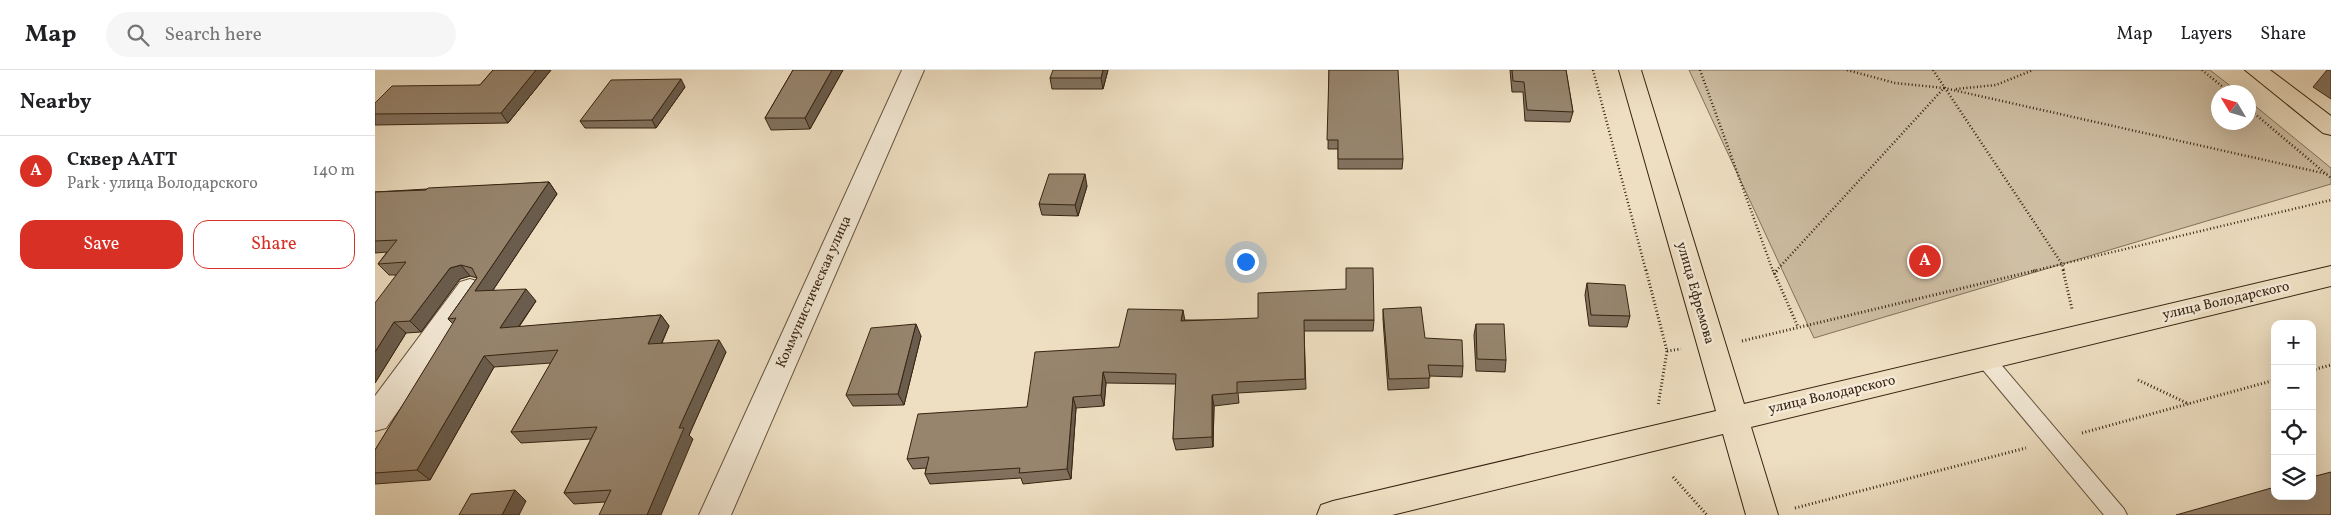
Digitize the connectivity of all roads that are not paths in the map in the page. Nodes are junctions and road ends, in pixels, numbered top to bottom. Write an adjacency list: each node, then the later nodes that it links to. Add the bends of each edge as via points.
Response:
1 (913, 70): 10 (street, Коммунистическая улица)
2 (1629, 70): 9 (main road, улица Ефремова)
3 (2256, 70): 4 (main road)
4 (2331, 128)
5 (2331, 276): 7 (main road, улица Володарского)
6 (471, 288): 8 (street)
7 (1985, 359): 9 (main road, улица Володарского); 13 (lane)
8 (375, 419)
9 (1732, 419): 11 (main road, улица Володарского); 12 (main road, улица Ефремова)
10 (715, 515)
11 (1333, 515)
12 (1762, 515)
13 (2117, 515)

